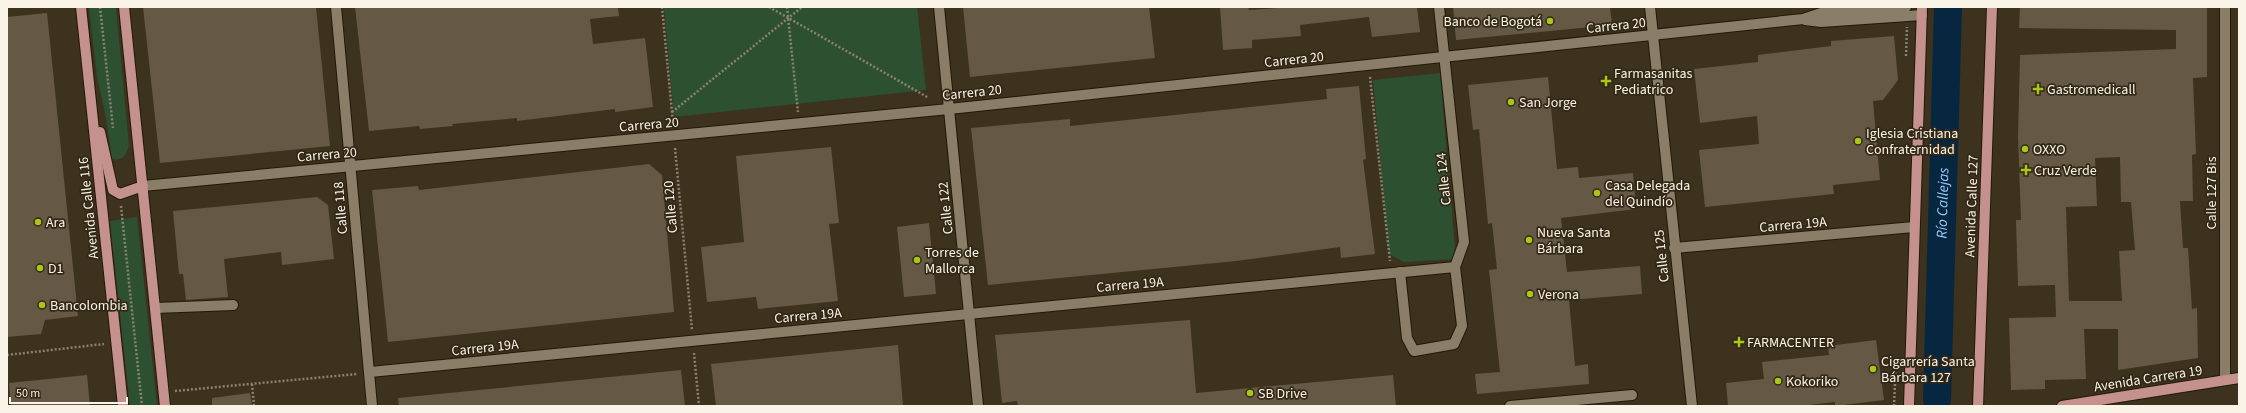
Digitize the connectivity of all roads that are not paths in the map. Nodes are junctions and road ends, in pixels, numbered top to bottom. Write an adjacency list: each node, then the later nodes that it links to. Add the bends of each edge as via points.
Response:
1 (81, 7): 14 (main road, Avenida Calle 116)
2 (124, 7): 17 (main road)
3 (336, 7): 16 (street, Calle 118)
4 (939, 7): 15 (street, Calle 122)
5 (1439, 7): 13 (street, Calle 124)
6 (1650, 7): 12 (street, Calle 125)
7 (1906, 7): 11 (street, Carrera 20)
8 (1992, 7): 36 (main road, Avenida Calle 127)
9 (2225, 7): 27 (street, Calle 127 Bis)
10 (1922, 11): 11 (street, Carrera 20); 18 (main road)
11 (1821, 14): 12 (street, Carrera 20, via 1803,19)
12 (1652, 35): 13 (street, Carrera 20); 19 (street, Calle 125)
13 (1445, 58): 15 (street, Carrera 20); 20 (street, Calle 124, via 1464,242)
14 (87, 61): 17 (main road, via 105,161 113,190 120,194); 29 (main road, Avenida Calle 116)
15 (949, 109): 16 (street, Carrera 20); 24 (street, Calle 122)
16 (350, 166): 17 (street, Carrera 20); 25 (street, Calle 118)
17 (143, 186): 23 (main road)
18 (1914, 227): 19 (street, Carrera 19A); 35 (main road)
19 (1674, 248): 34 (street, Calle 125)
20 (1455, 267): 21 (street, Carrera 19A); 21 (street, Calle 124, via 1462,326 1454,344 1414,351 1407,338)
21 (1396, 273): 24 (street, Carrera 19A)
22 (233, 305): 23 (street)
23 (155, 308): 30 (main road)
24 (969, 314): 25 (street, Carrera 19A); 32 (street, Calle 122)
25 (370, 372): 31 (street, Calle 118)
26 (2239, 378): 27 (main road, Avenida Carrera 19)
27 (2225, 380): 37 (main road, Avenida Carrera 19)
28 (1632, 395): 33 (street)
29 (123, 406)
30 (165, 406)
31 (372, 406)
32 (978, 406)
33 (1510, 406)
34 (1692, 406)
35 (1909, 406)
36 (1978, 406)
37 (2062, 406)

